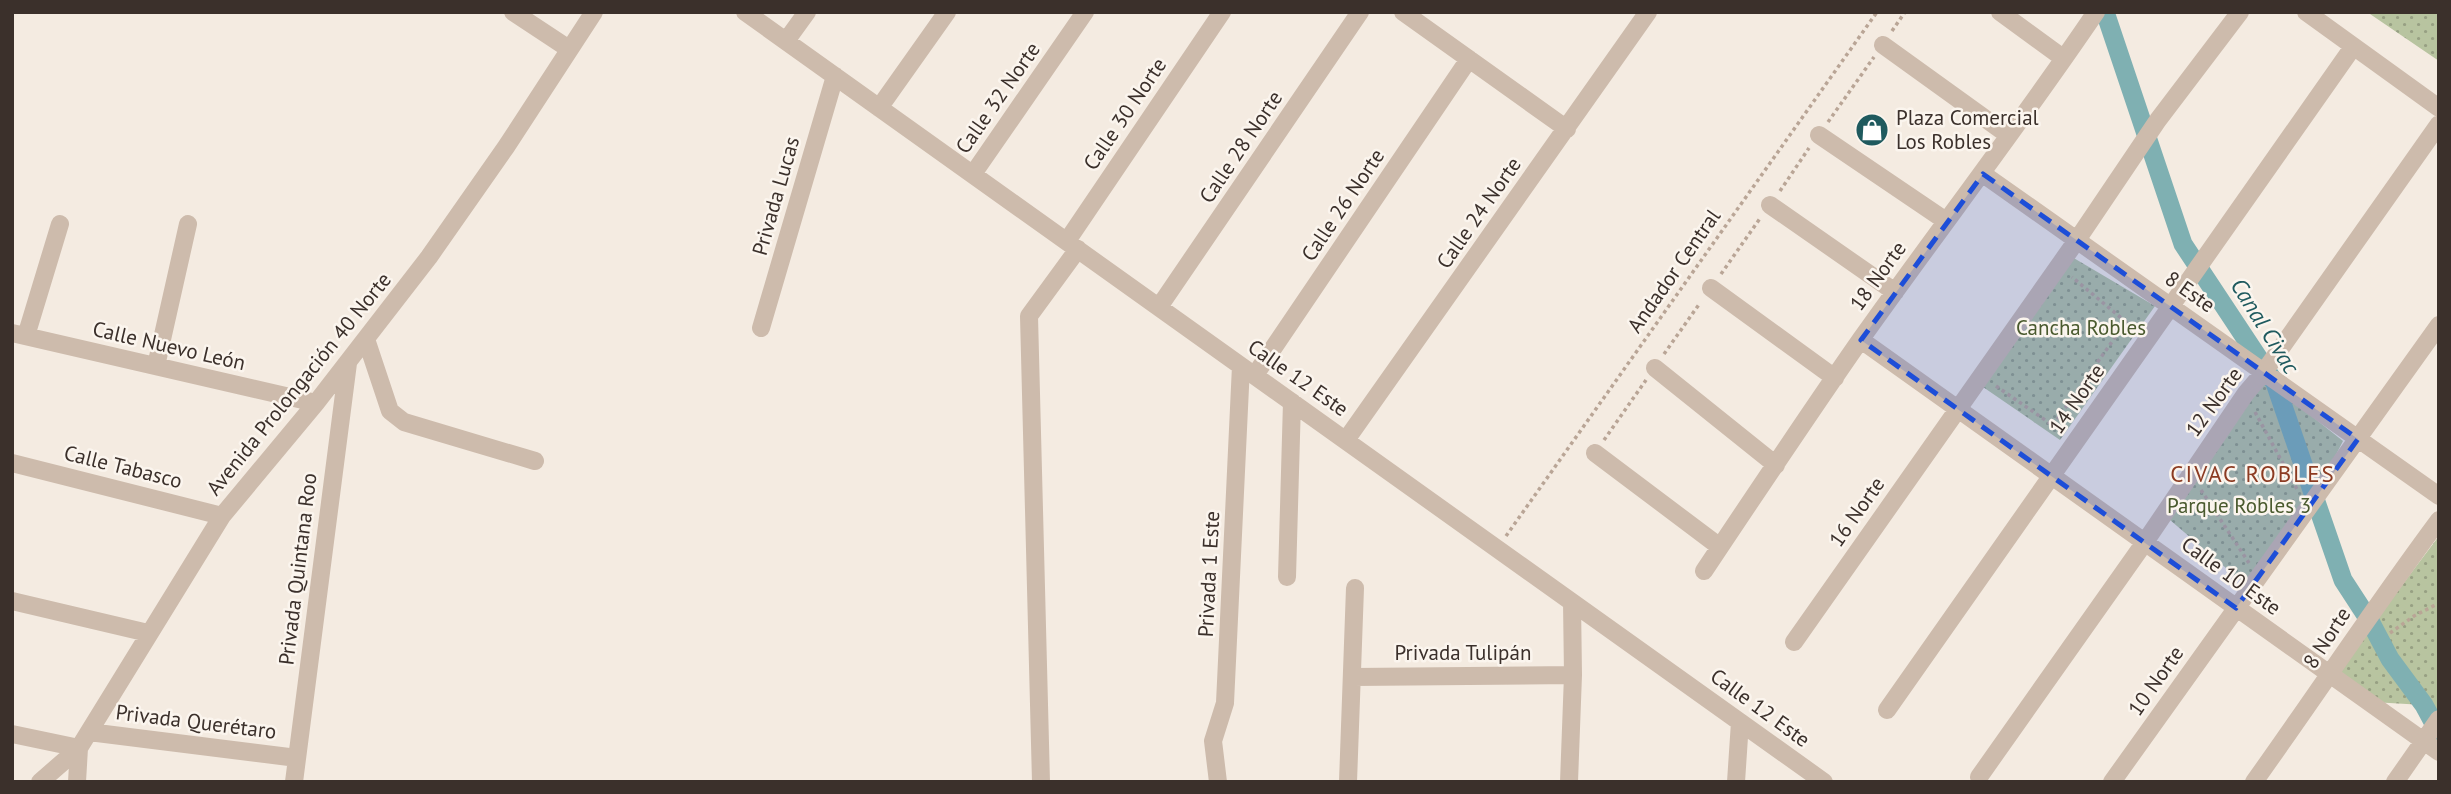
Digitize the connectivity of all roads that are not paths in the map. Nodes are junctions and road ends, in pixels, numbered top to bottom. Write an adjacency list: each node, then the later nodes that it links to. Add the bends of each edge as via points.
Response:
1 (513, 12): 18 (street)
2 (594, 12): 18 (street, Avenida Prolongación 40 Norte)
3 (745, 12): 15 (street, Calle 12 Este)
4 (807, 12): 15 (street)
5 (947, 12): 22 (street)
6 (1085, 12): 28 (street, Calle 32 Norte)
7 (1222, 12): 35 (street, Calle 30 Norte)
8 (1360, 12): 39 (street, Calle 28 Norte)
9 (1403, 12): 20 (street)
10 (1648, 12): 25 (street, Calle 24 Norte)
11 (2000, 12): 19 (street)
12 (2241, 12): 34 (street, via 2132,156)
13 (2306, 12): 17 (street)
14 (2094, 15): 19 (street, 18 Norte)
15 (786, 41): 21 (street, Calle 12 Este)
16 (1883, 44): 27 (street)
17 (2353, 47): 23 (street); 38 (street, 14 Norte)
18 (569, 49): 43 (street, Avenida Prolongación 40 Norte, via 506,147)
19 (2063, 58): 27 (street, 18 Norte)
20 (1469, 60): 25 (street); 48 (street, Calle 26 Norte)
21 (835, 76): 22 (street, Calle 12 Este); 41 (street, Privada Lucas)
22 (879, 108): 28 (street, Calle 12 Este)
23 (2439, 108)
24 (2439, 124): 49 (street, 12 Norte)
25 (1567, 129): 55 (street, Calle 24 Norte)
26 (1819, 135): 31 (street)
27 (2008, 135): 29 (street, 18 Norte)
28 (973, 174): 35 (street, Calle 12 Este)
29 (1983, 174): 31 (street, 18 Norte); 34 (street, 8 Este)
30 (1770, 205): 37 (street)
31 (1946, 221): 37 (street, 18 Norte)
32 (60, 223): 42 (street)
33 (188, 224): 46 (street)
34 (2077, 240): 38 (street, 8 Este); 53 (street, 16 Norte)
35 (1072, 245): 39 (street, Calle 12 Este); 90 (street, Calle 30 Norte, via 1029,316)
36 (1711, 288): 50 (street)
37 (1895, 292): 44 (street, 18 Norte)
38 (2170, 306): 49 (street, 8 Este); 60 (street, 14 Norte)
39 (1159, 307): 48 (street, Calle 12 Este)
40 (2439, 326): 54 (street, 10 Norte)
41 (761, 328)
42 (19, 335): 46 (street, Calle Nuevo León)
43 (366, 340): 45 (street, Avenida Prolongación 40 Norte); 57 (street, via 390,411 404,422)
44 (1861, 340): 50 (street, 18 Norte); 53 (street, Calle 10 Este)
45 (348, 363): 52 (street, Avenida Prolongación 40 Norte); 85 (street, Privada Quintana Roo)
46 (156, 366): 52 (street, Calle Nuevo León)
47 (1654, 368): 59 (street)
48 (1248, 371): 51 (street, Calle 12 Este); 91 (street, Privada 1 Este, via 1226,703 1213,741)
49 (2264, 372): 54 (street, 8 Este); 64 (street, 12 Norte)
50 (1835, 379): 59 (street, 18 Norte)
51 (1292, 402): 55 (street, Calle 12 Este); 67 (street)
52 (316, 403): 62 (street, Avenida Prolongación 40 Norte)
53 (1958, 409): 60 (street, Calle 10 Este); 73 (street, 16 Norte)
54 (2358, 439): 61 (street, 8 Este); 71 (street, 10 Norte)
55 (1346, 440): 70 (street, Calle 12 Este)
56 (1595, 453): 65 (street)
57 (534, 461)
58 (12, 463): 62 (street, Calle Tabasco)
59 (1776, 465): 65 (street, 18 Norte)
60 (2051, 475): 64 (street, Calle 10 Este); 77 (street, 14 Norte)
61 (2439, 496)
62 (222, 516): 72 (street, Avenida Prolongación 40 Norte)
63 (2439, 520): 75 (street, 8 Norte, via 2371,611)
64 (2145, 542): 71 (street, Calle 10 Este); 86 (street, 12 Norte)
65 (1720, 547): 66 (street, 18 Norte)
66 (1704, 571)
67 (1287, 578)
68 (1355, 588): 76 (street)
69 (12, 601): 72 (street)
70 (1572, 601): 74 (street); 79 (street, Calle 12 Este)
71 (2236, 607): 75 (street, Calle 10 Este); 96 (street, 10 Norte)
72 (148, 633): 80 (street, Avenida Prolongación 40 Norte)
73 (1794, 642)
74 (1573, 675): 76 (street, Privada Tulipán); 93 (street)
75 (2331, 675): 82 (street, Calle 10 Este); 97 (street, 8 Norte)
76 (1353, 677): 92 (street)
77 (1887, 710)
78 (2439, 719): 82 (street)
79 (1740, 722): 94 (street); 95 (street, Calle 12 Este)
80 (89, 732): 83 (street, Avenida Prolongación 40 Norte); 85 (street, Privada Querétaro)
81 (12, 734): 83 (street)
82 (2423, 741): 84 (street, Calle 10 Este); 98 (street)
83 (79, 748): 87 (street, Avenida Prolongación 40 Norte); 88 (street)
84 (2439, 752)
85 (297, 758): 89 (street, Privada Quintana Roo)
86 (1979, 777)
87 (40, 782)
88 (77, 782)
89 (294, 782)
90 (1041, 782)
91 (1218, 782)
92 (1348, 782)
93 (1569, 782)
94 (1736, 782)
95 (1824, 782)
96 (2112, 782)
97 (2254, 782)
98 (2395, 782)

